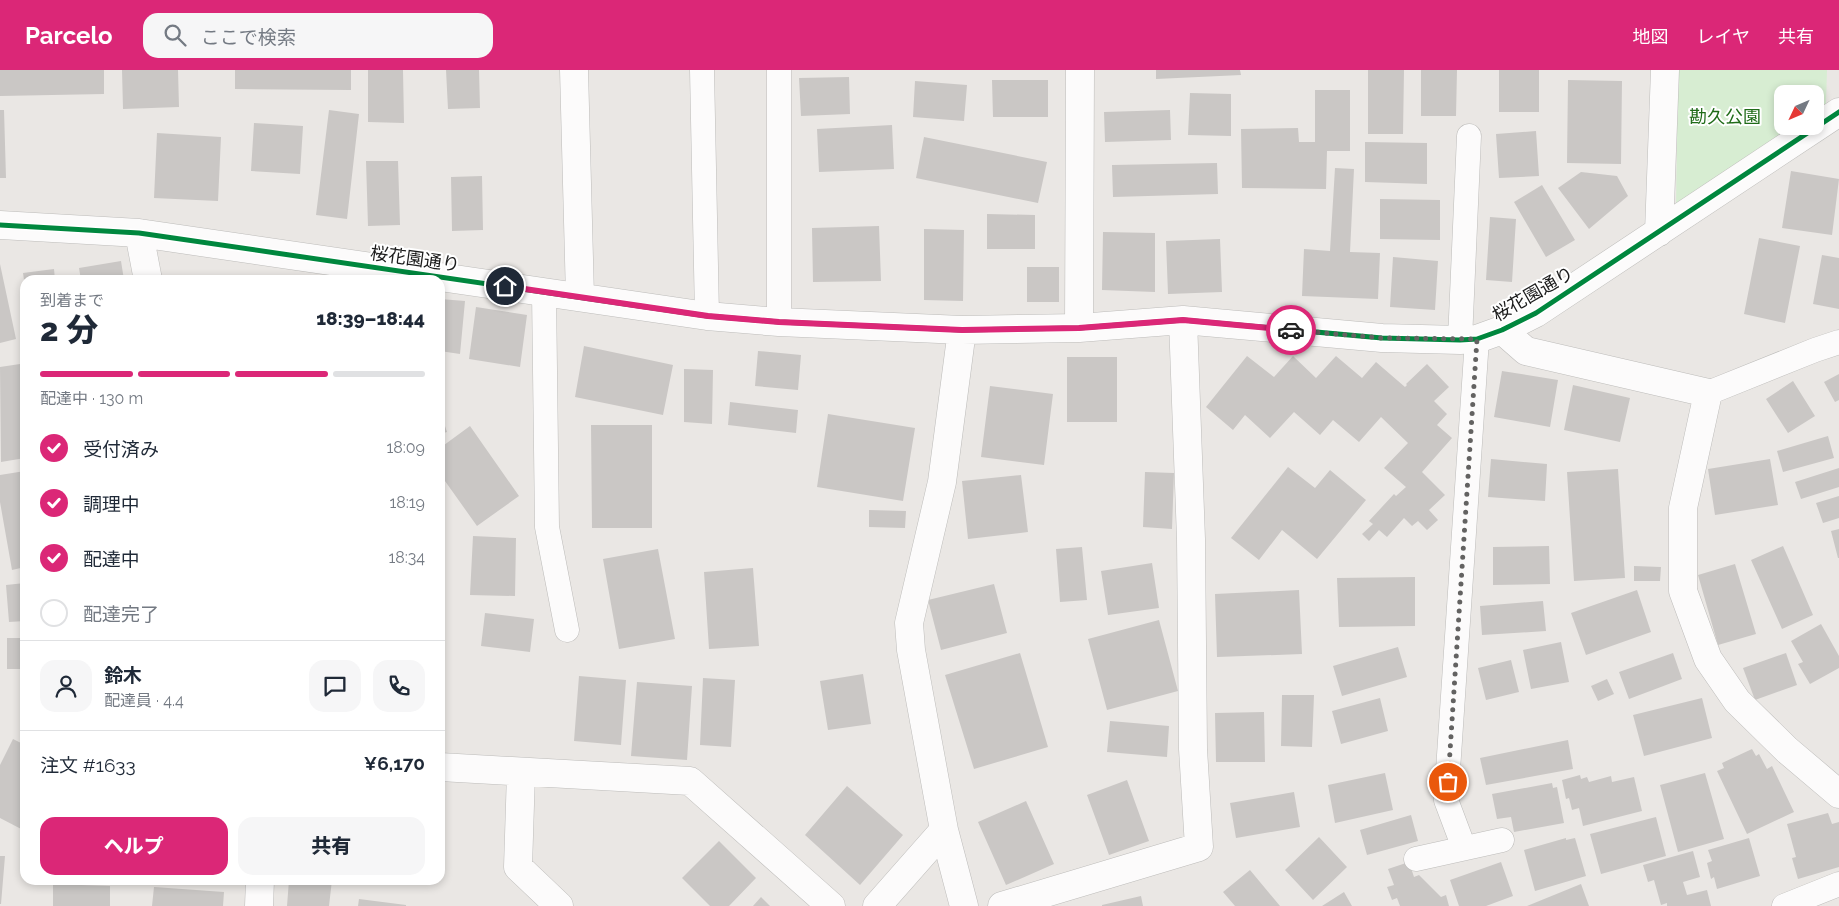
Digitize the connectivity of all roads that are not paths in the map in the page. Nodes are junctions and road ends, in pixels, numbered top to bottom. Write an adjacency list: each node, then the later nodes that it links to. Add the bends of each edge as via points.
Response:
1 (574, 70): 15 (street)
2 (702, 70): 16 (lane)
3 (779, 70): 18 (lane)
4 (1080, 70): 19 (street)
5 (1665, 70): 10 (street)
6 (1839, 112): 10 (street, 桜花園通り)
7 (1469, 136): 21 (lane)
8 (0, 225): 9 (street, 桜花園通り)
9 (139, 232): 11 (street); 12 (street, 桜花園通り)
10 (1659, 232): 21 (street, 桜花園通り, via 1536,313)
11 (147, 275)
12 (429, 275)
13 (445, 277): 14 (street, 桜花園通り)
14 (544, 292): 15 (street, 桜花園通り); 24 (lane, via 547,527)
15 (580, 297): 16 (street, 桜花園通り)
16 (708, 316): 18 (street, 桜花園通り)
17 (1183, 320): 19 (street, 桜花園通り); 21 (street, 桜花園通り, via 1382,338); 39 (street, via 1191,539 1192,749 1199,847)
18 (779, 322): 20 (street, 桜花園通り)
19 (1079, 328): 20 (street, 桜花園通り)
20 (962, 330): 28 (street, via 942,482 909,623 910,650)
21 (1479, 336): 23 (street, via 1526,351); 30 (lane, via 1446,800)
22 (1839, 342): 23 (lane)
23 (1708, 393): 27 (street, via 1683,508 1683,590 1708,659 1737,701 1787,750)
24 (568, 630)
25 (445, 767): 26 (street)
26 (521, 773): 35 (street, via 518,867); 36 (street, via 690,781)
27 (1839, 794)
28 (944, 830): 37 (street); 38 (street)
29 (1502, 840): 30 (lane)
30 (1464, 848): 31 (lane)
31 (1416, 859)
32 (1839, 884): 40 (lane)
33 (260, 885): 34 (street)
34 (260, 906)
35 (559, 906)
36 (831, 906)
37 (877, 906)
38 (964, 906)
39 (1002, 906)
40 (1784, 906)

